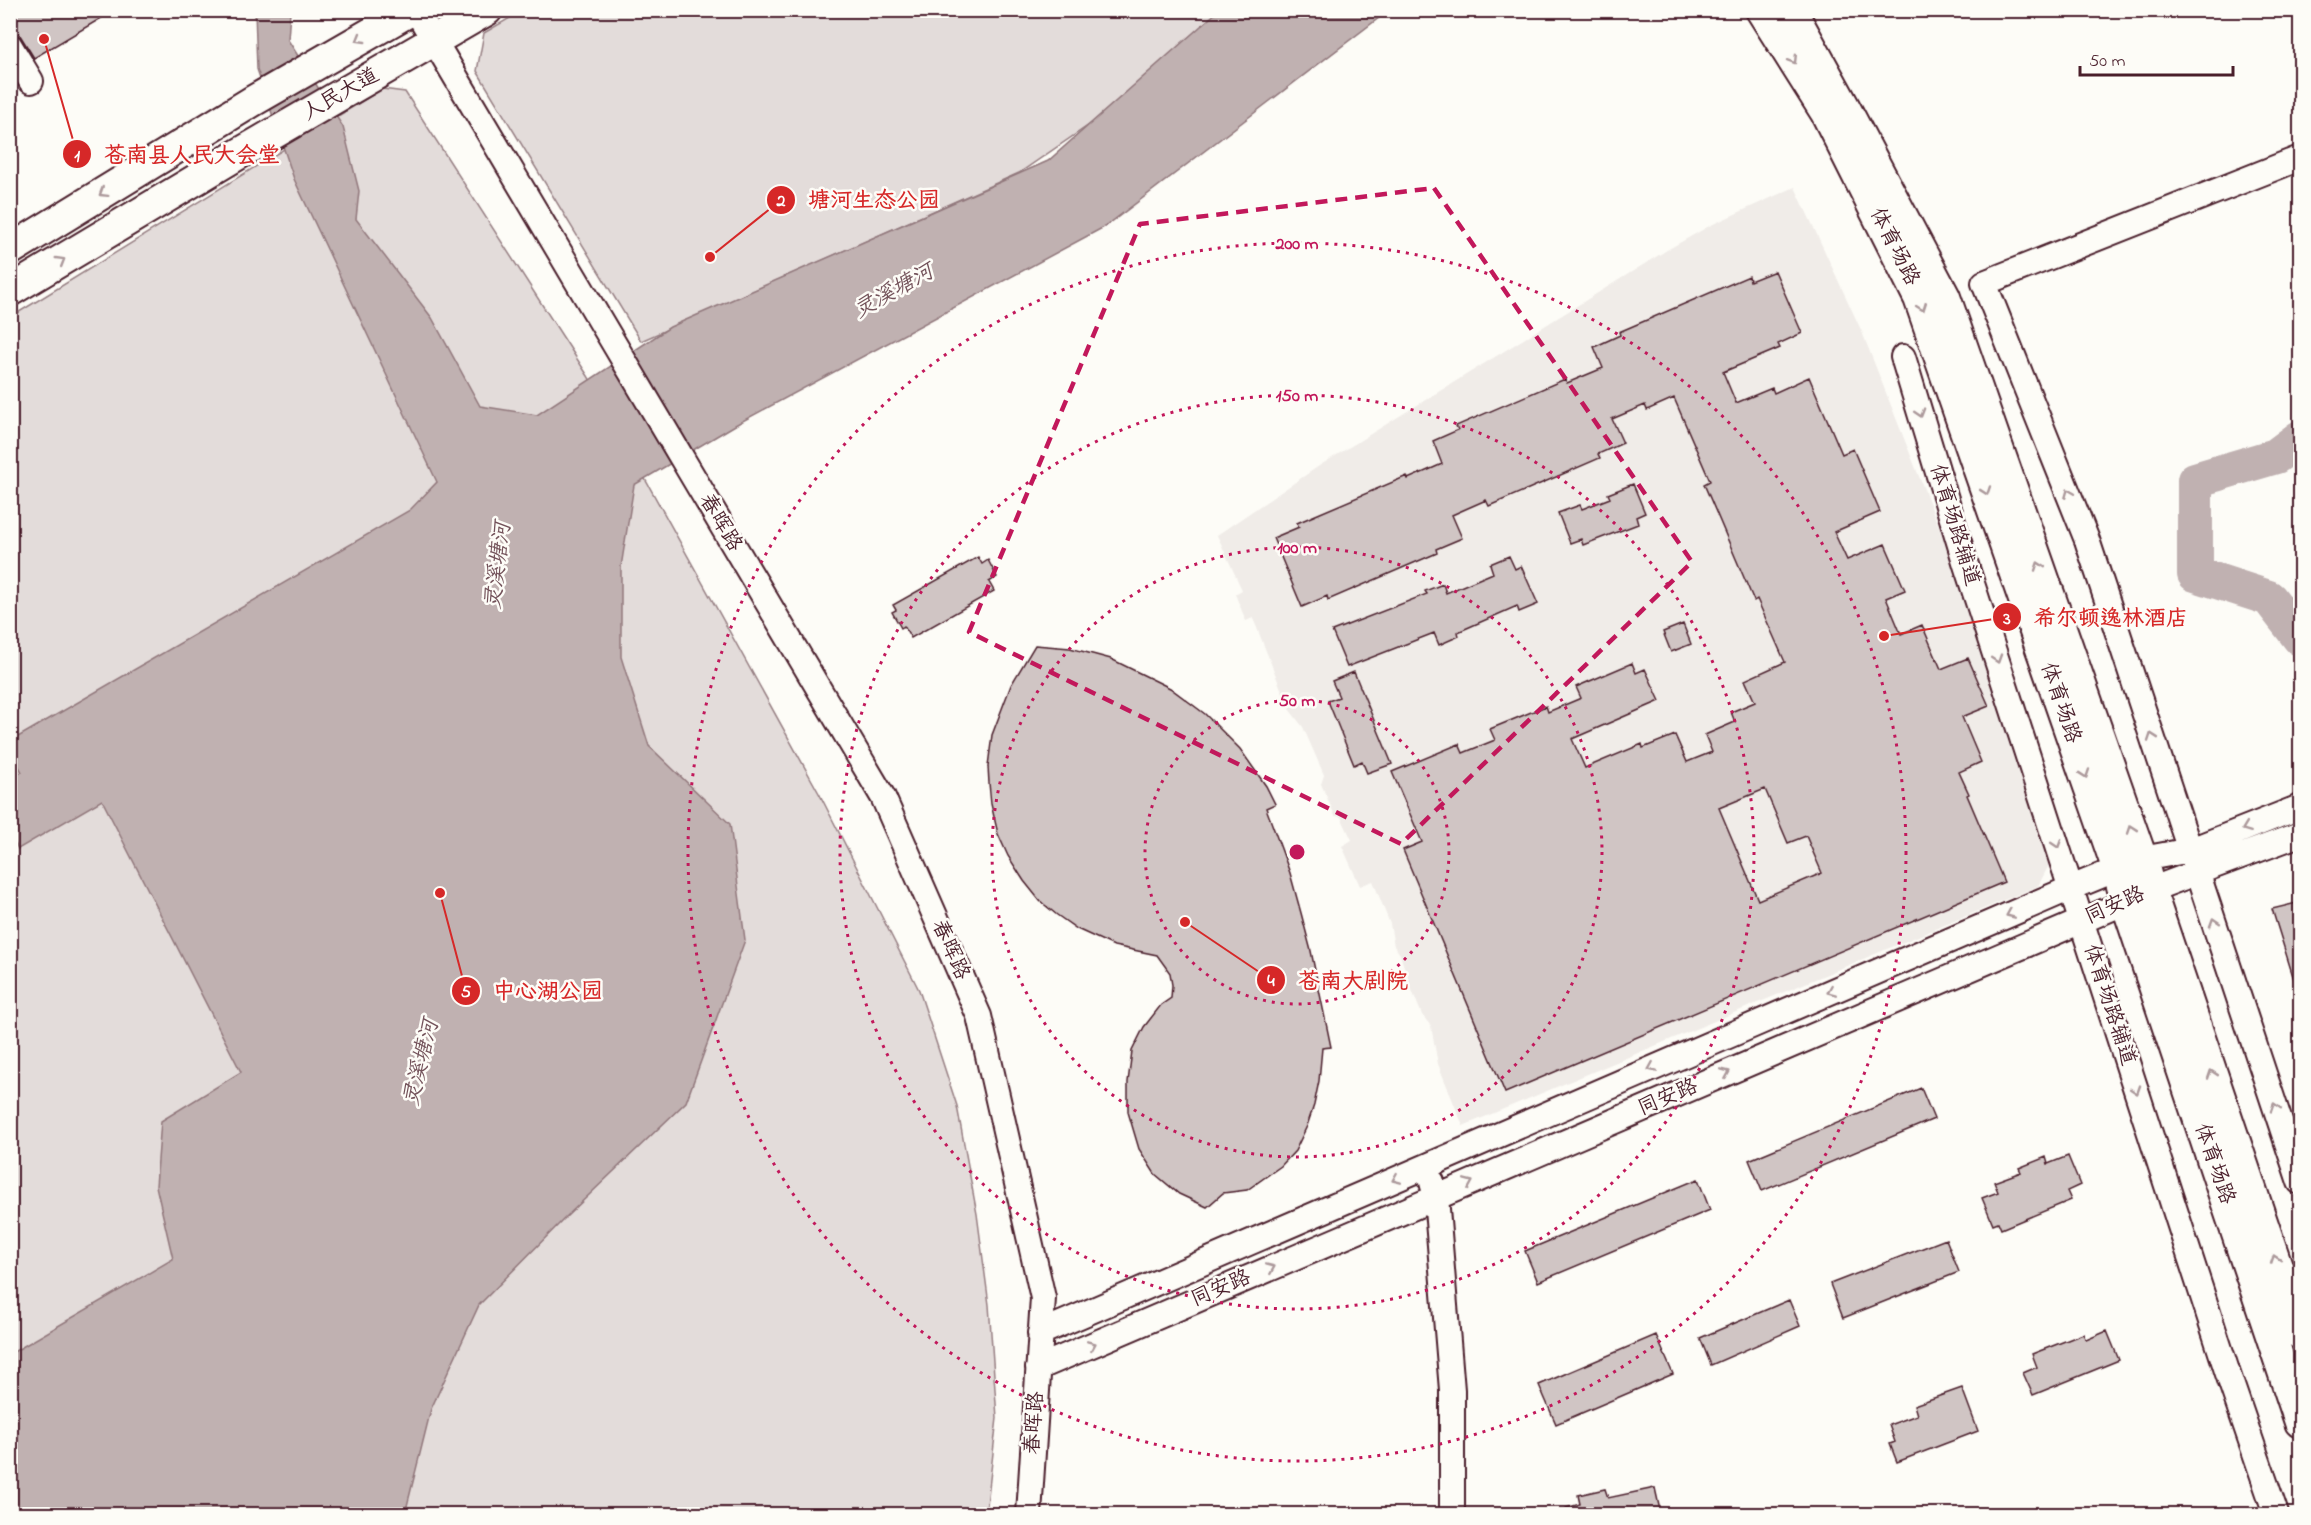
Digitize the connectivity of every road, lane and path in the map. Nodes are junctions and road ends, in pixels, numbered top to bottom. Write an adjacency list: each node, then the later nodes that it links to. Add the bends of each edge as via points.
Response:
1 (488, 10): 4 (main road, 人民大道)
2 (1761, 10): 14 (main road, 体育场路, one-way to 14, via 1826,113 1919,298)
3 (1791, 10): 14 (main road, 体育场路, one-way to 3, via 1945,297)
4 (421, 20): 8 (main road, 人民大道, one-way to 8, via 253,101); 9 (main road, 人民大道, one-way to 4); 22 (street, 春晖路, via 883,797 979,1016 1042,1298)
5 (10, 46): 6 (street)
6 (31, 81)
7 (2293, 161): 13 (street, one-way to 7, via 2087,540 1984,283)
8 (10, 250)
9 (10, 291)
10 (1902, 357): 16 (street, 体育场路辅道, one-way to 16)
11 (2301, 807): 13 (street, 同安路, one-way to 13)
12 (2301, 834): 15 (street, 同安路)
13 (2191, 850): 14 (street, 同安路); 15 (street)
14 (2130, 865): 16 (street, 同安路); 17 (main road, 体育场路)
15 (2198, 874): 17 (street, 同安路); 20 (street, one-way to 15)
16 (2071, 888): 18 (street, 体育场路辅道); 19 (street, 同安路, one-way to 19)
17 (2138, 896): 18 (street, 同安路); 23 (main road, 体育场路, one-way to 17); 25 (main road, 体育场路)
18 (2082, 920): 21 (street, 同安路, one-way to 18); 28 (street, 体育场路辅道, one-way to 28)
19 (1428, 1165): 21 (street); 22 (street, 同安路, one-way to 22)
20 (2301, 1182)
21 (1436, 1197): 24 (street, 同安路, one-way to 21); 27 (street, via 1452,1390)
22 (1040, 1332): 24 (street, 春晖路)
23 (2301, 1334)
24 (1038, 1368): 26 (street, 春晖路)
25 (2301, 1422)
26 (1029, 1515)
27 (1452, 1515)
28 (2276, 1515)

